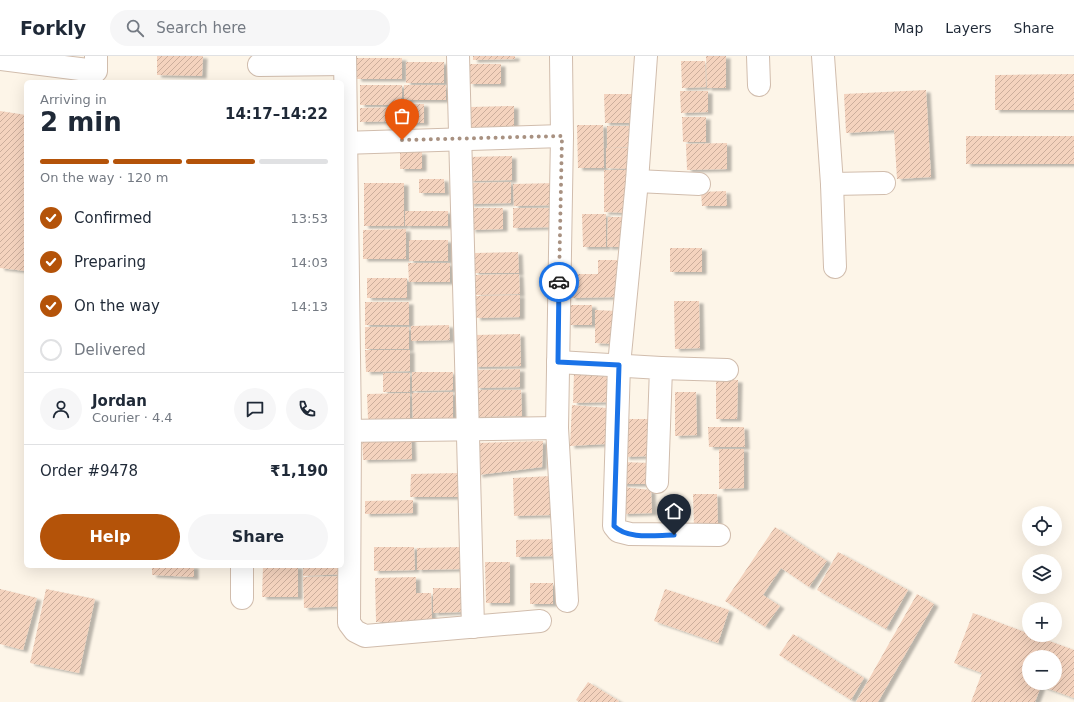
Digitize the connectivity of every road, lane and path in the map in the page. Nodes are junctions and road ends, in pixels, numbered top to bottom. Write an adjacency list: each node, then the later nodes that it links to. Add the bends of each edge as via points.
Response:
1 (96, 56): 7 (street, via 96,71)
2 (458, 56): 12 (street)
3 (561, 56): 11 (street)
4 (646, 56): 14 (street)
5 (758, 56): 10 (street)
6 (823, 56): 17 (street)
7 (0, 59)
8 (345, 60): 9 (street); 13 (street)
9 (259, 65)
10 (759, 85)
11 (562, 136): 12 (street); 19 (street)
12 (459, 138): 13 (street); 23 (street)
13 (344, 143): 25 (street)
14 (637, 181): 16 (street); 20 (street)
15 (884, 183): 17 (street)
16 (699, 184)
17 (832, 184): 18 (street)
18 (835, 266)
19 (558, 362): 20 (street); 24 (street)
20 (619, 365): 21 (street); 27 (street, via 614,526 618,531 630,534)
21 (661, 368): 22 (street); 26 (street)
22 (727, 370)
23 (469, 428): 24 (street); 25 (street); 32 (street)
24 (556, 428): 30 (street)
25 (346, 431): 32 (street, via 349,623 355,631 365,636)
26 (658, 482)
27 (719, 535)
28 (242, 568): 29 (street)
29 (242, 598)
30 (567, 601)
31 (540, 621): 32 (street)
32 (473, 627)

